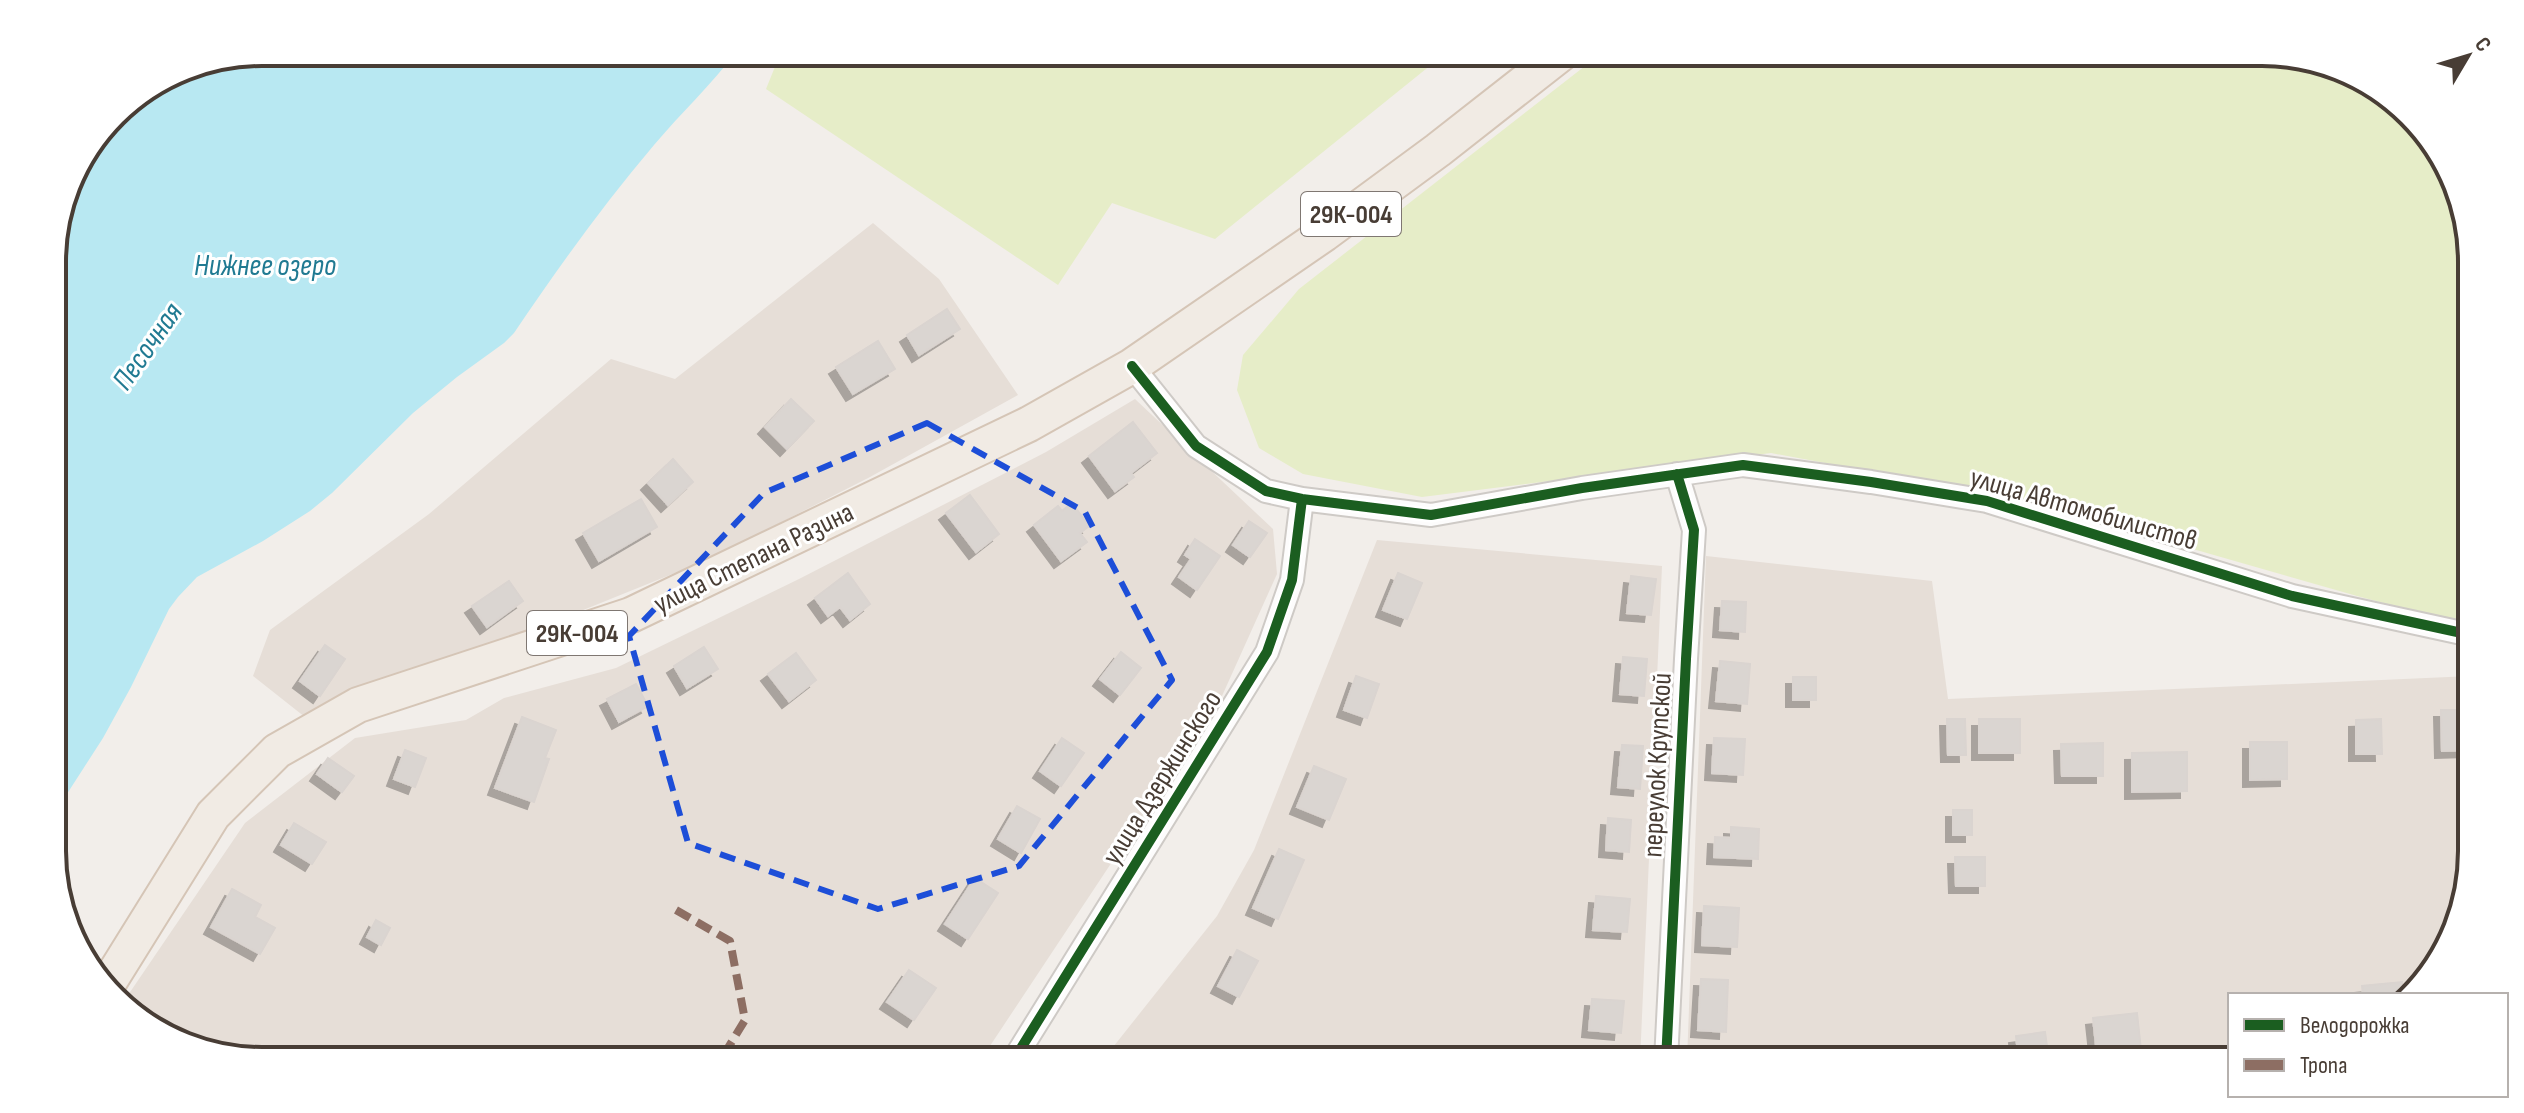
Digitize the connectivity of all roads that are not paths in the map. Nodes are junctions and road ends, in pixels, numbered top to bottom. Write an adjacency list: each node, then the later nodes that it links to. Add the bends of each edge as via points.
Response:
1 (1545, 66): 2 (main road, 29К-004, via 1324,234)
2 (1132, 366): 4 (street, улица Автомобилистов, via 1196,446 1266,491); 6 (main road, улица Степана Разина / 29К-004, via 1029,424 631,615 358,705 277,751 213,815)
3 (1677, 474): 4 (street, улица Автомобилистов, via 1431,515); 5 (street, улица Автомобилистов, via 1743,465 1987,501 2292,596); 8 (street, переулок Крупской, via 1694,530)
4 (1302, 499): 7 (street, улица Дзержинского, via 1292,580 1267,652)
5 (2458, 632)
6 (112, 977)
7 (1022, 1047)
8 (1667, 1047)

